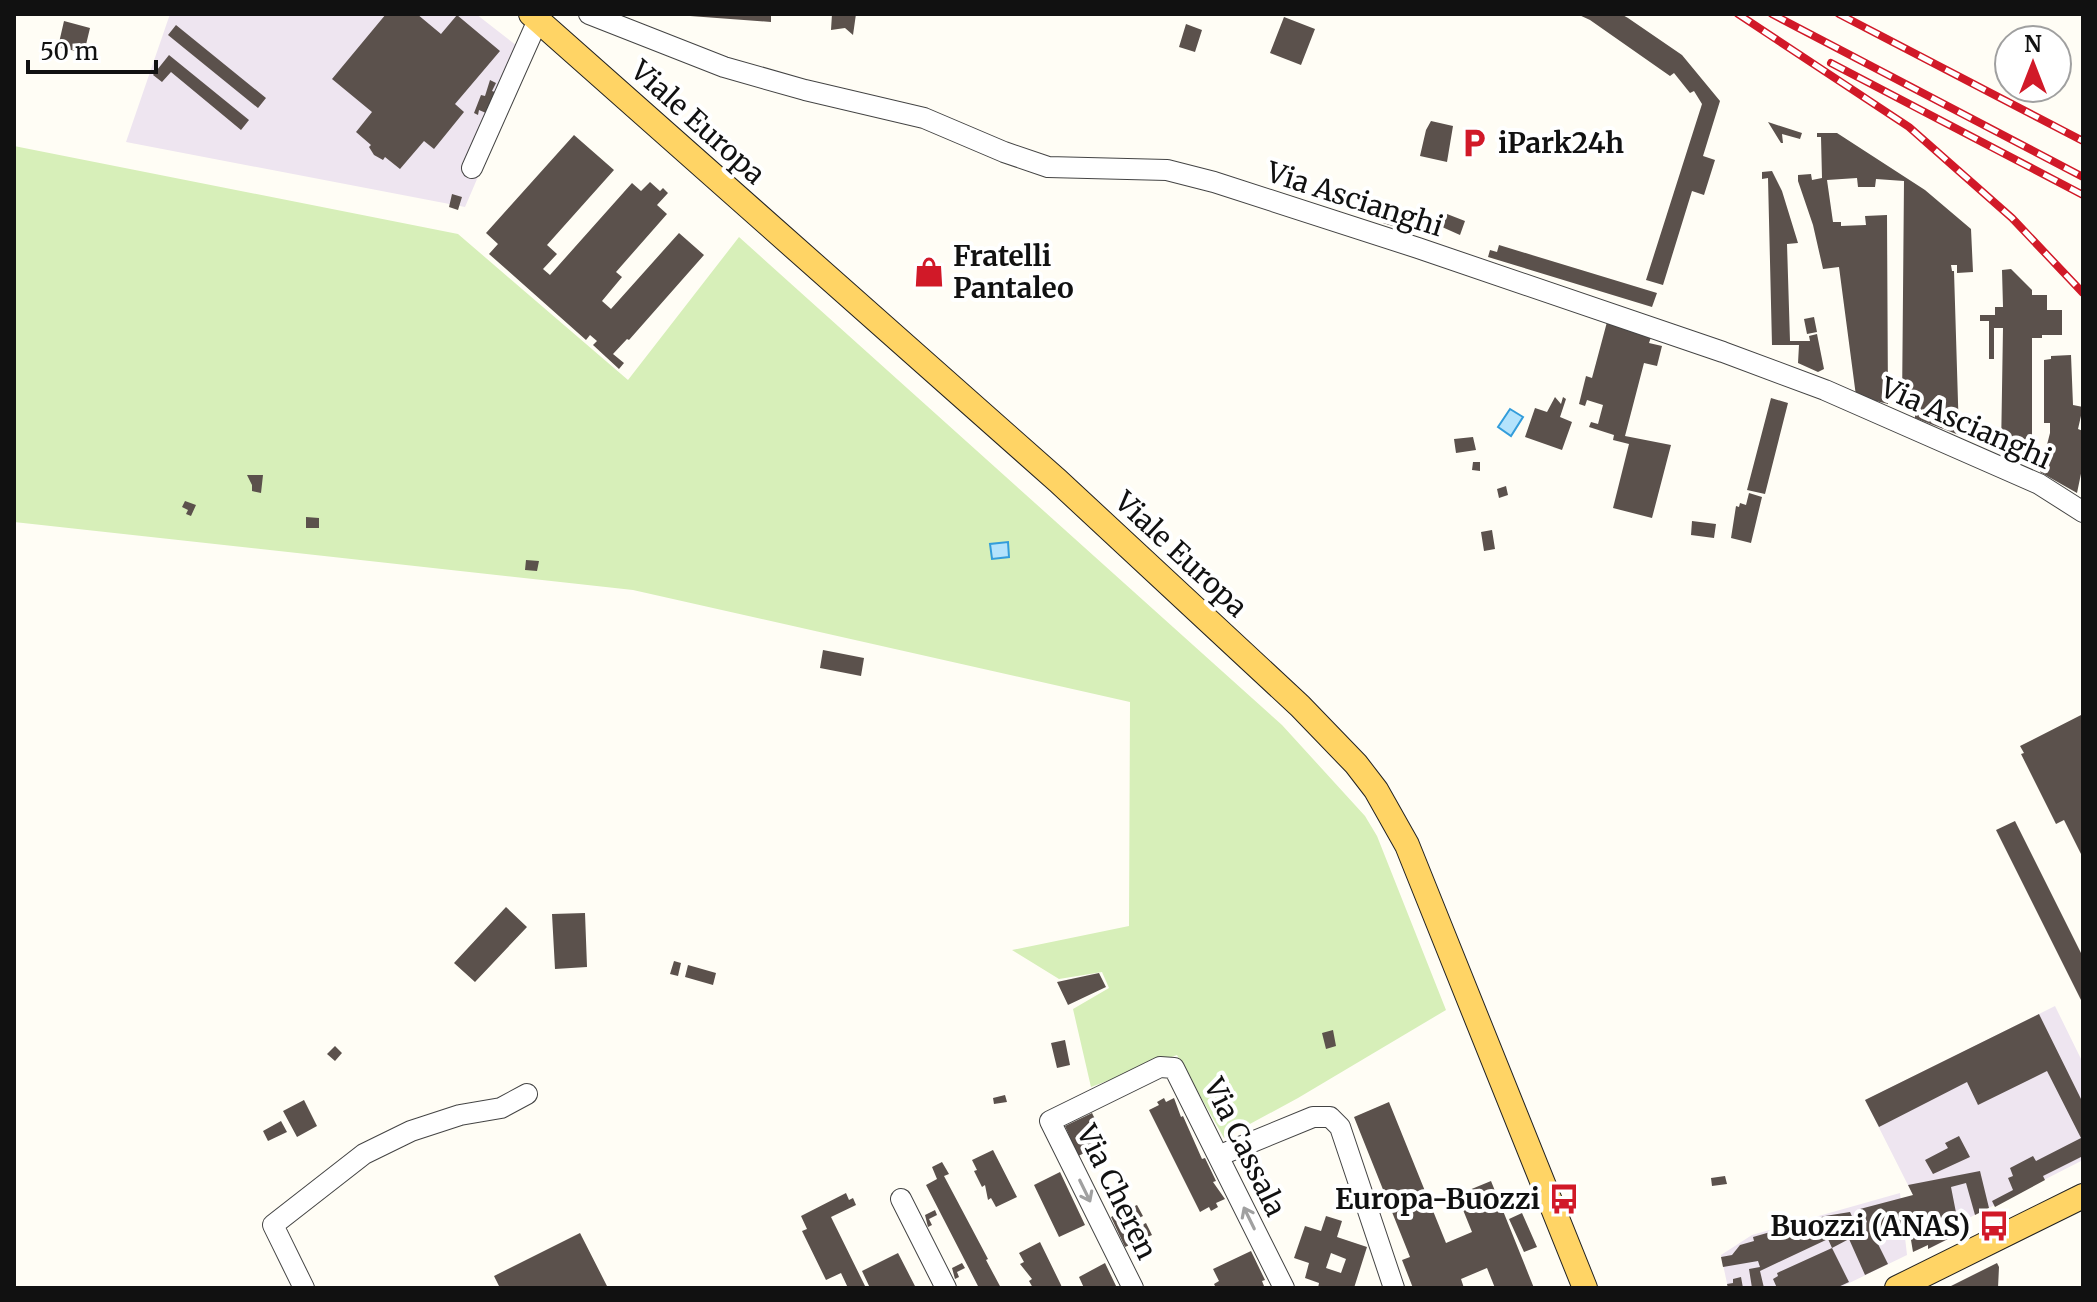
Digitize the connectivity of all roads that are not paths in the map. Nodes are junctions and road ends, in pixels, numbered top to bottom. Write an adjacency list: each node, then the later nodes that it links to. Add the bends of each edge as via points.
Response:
1 (589, 14): 4 (street, Via Ascianghi, via 724,67 924,118 1048,167 1167,170 1432,253 1825,390 2039,484)
2 (534, 17): 3 (street); 15 (main road, Viale Europa, via 1058,481 1356,764 1407,845)
3 (472, 168)
4 (2083, 512)
5 (527, 1094): 10 (street, via 501,1108 411,1131 364,1154 273,1225)
6 (1050, 1121): 7 (street, Via Cassala, via 1160,1067 1174,1068); 12 (street, Via Cheren, one-way to 12)
7 (1218, 1156): 13 (street, Via Cassala, one-way to 7); 14 (street, via 1313,1117 1330,1117 1340,1127)
8 (2083, 1196): 16 (main road)
9 (901, 1199): 11 (street)
10 (304, 1288)
11 (946, 1288)
12 (1133, 1288)
13 (1284, 1288)
14 (1394, 1288)
15 (1585, 1288)
16 (1897, 1288)

